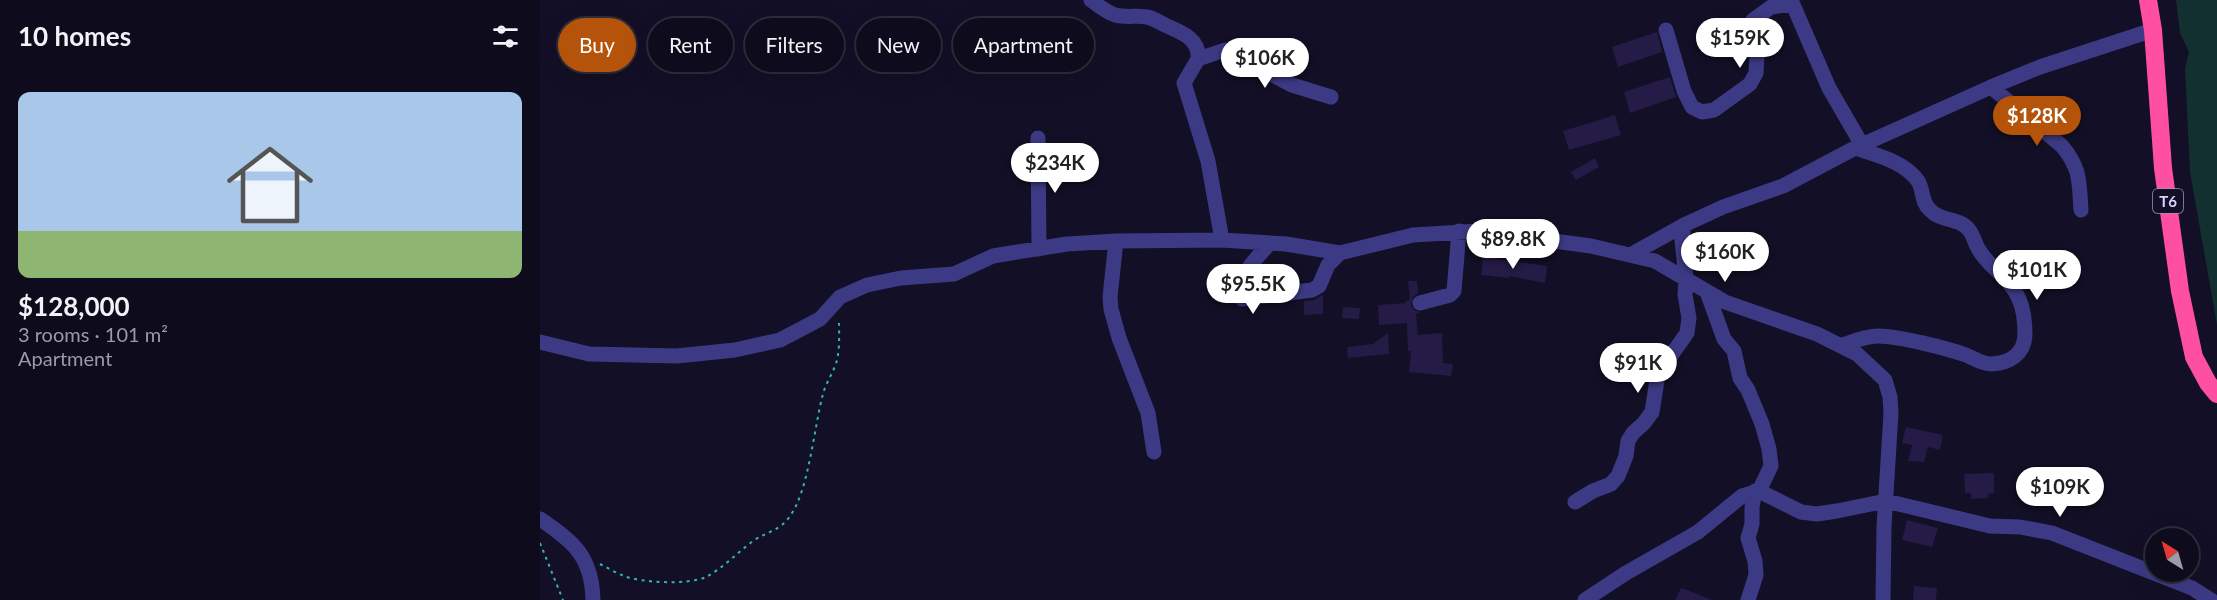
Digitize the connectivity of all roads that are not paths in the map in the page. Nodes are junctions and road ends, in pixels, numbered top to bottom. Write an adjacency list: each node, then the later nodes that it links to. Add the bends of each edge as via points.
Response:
1 (1091, 0): 6 (street, via 1108,12 1131,18 1147,17 1180,31 1195,45)
2 (2148, 0): 5 (highway, T6)
3 (1792, 2): 4 (street, via 1771,7 1753,20 1750,27 1756,48 1756,73 1750,84 1714,110 1702,112 1692,107); 10 (street)
4 (1666, 30)
5 (2153, 30): 7 (street); 25 (highway, T6, via 2163,168 2180,291 2194,357)
6 (1198, 59): 8 (street, via 1225,50 1292,85); 14 (street, via 1184,83 1208,161)
7 (1991, 87): 10 (street); 11 (street, via 2072,158 2078,171)
8 (1331, 97)
9 (1038, 138): 17 (street)
10 (1858, 146): 12 (street, via 1783,186); 24 (street, via 1899,164 1917,181 1931,212 1962,223 1970,231 1980,252 2012,285 2020,301 2024,344 2015,357 1993,364 1879,336)
11 (2081, 210)
12 (1684, 225): 19 (street); 20 (street)
13 (1459, 231): 18 (street, via 1413,235); 19 (street, via 1504,233); 22 (street, via 1454,291)
14 (1222, 240): 15 (street); 16 (street)
15 (1116, 241): 17 (street); 26 (street, via 1111,309 1148,413)
16 (1270, 243): 18 (street); 18 (street, via 1238,288 1237,295 1242,299 1312,290)
17 (1039, 249): 23 (street, via 993,256 954,274 867,285 840,297 820,319 780,340 735,350 677,357 608,355)
18 (1340, 253)
19 (1632, 254): 20 (street)
20 (1686, 278): 21 (street); 29 (street, via 1687,333 1658,374 1652,412 1633,433 1618,476 1611,484)
21 (1707, 292): 24 (street); 27 (street, via 1724,339 1734,351 1740,378 1769,449 1771,466)
22 (1420, 303)
23 (540, 342)
24 (1843, 345): 28 (street, via 1876,370 1885,380 1890,397)
25 (2217, 394)
26 (1154, 452)
27 (1757, 491): 28 (street, via 1801,512 1817,514); 32 (street, via 1742,496 1682,543); 33 (street, via 1748,538 1756,575)
28 (1887, 501): 34 (street); 35 (street, via 1990,526 2052,533 2192,588)
29 (1575, 502)
30 (540, 519): 31 (street, via 581,553 590,573)
31 (593, 600)
32 (1585, 600)
33 (1748, 600)
34 (1883, 600)
35 (2211, 600)

